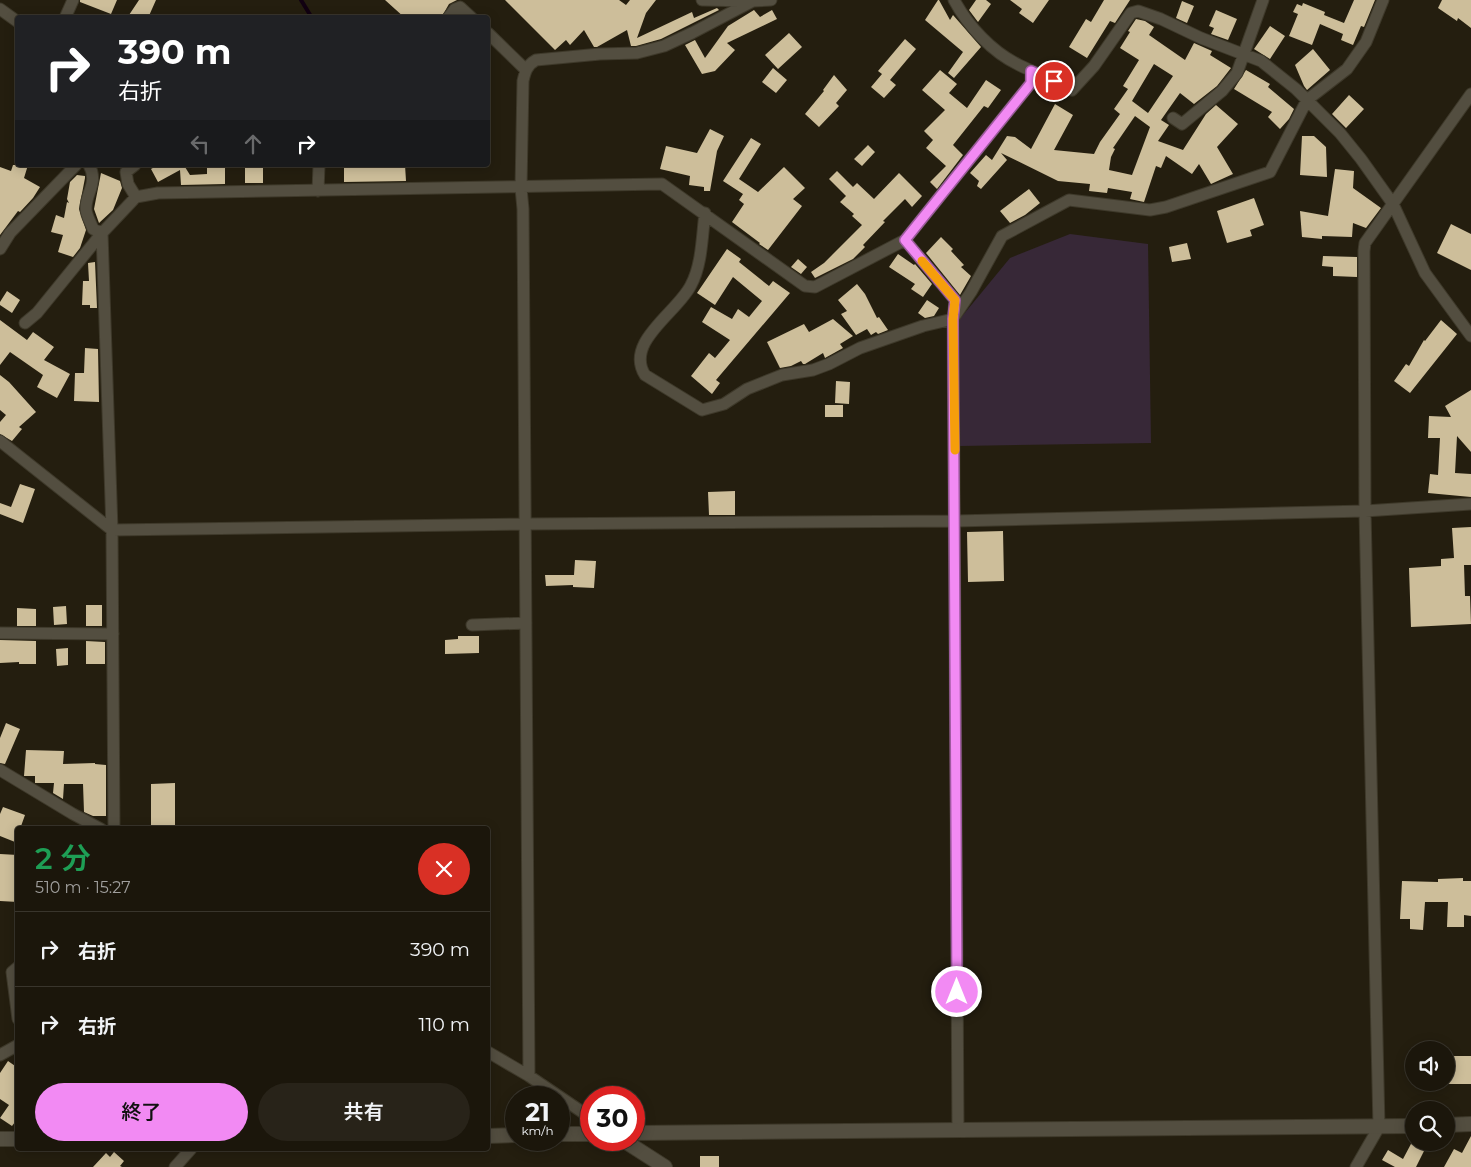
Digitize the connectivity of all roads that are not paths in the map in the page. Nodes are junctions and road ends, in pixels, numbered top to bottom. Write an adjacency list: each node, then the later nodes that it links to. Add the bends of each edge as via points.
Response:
1 (72, 0): 12 (street)
2 (702, 0): 8 (street)
3 (771, 0): 8 (street)
4 (954, 0): 18 (street, via 973,28 993,48)
5 (1138, 0): 11 (street)
6 (1263, 0): 16 (street)
7 (1383, 0): 20 (street, via 1366,42 1348,69)
8 (753, 1): 17 (street, via 664,46 637,53 536,60)
9 (0, 9): 14 (street)
10 (455, 9): 13 (street, via 460,7)
11 (1135, 12): 16 (street, via 1161,19); 18 (street, via 1072,90)
12 (67, 15)
13 (469, 15)
14 (15, 20)
15 (490, 35): 17 (street)
16 (1244, 55): 20 (street, via 1262,62); 21 (street, via 1237,72 1222,91 1182,124)
17 (526, 70): 26 (street, via 523,81)
18 (1031, 71): 32 (street, via 1031,83)
19 (1471, 94): 29 (street)
20 (1307, 100): 29 (street, via 1340,133); 34 (street, via 1270,172 1150,210 1069,200 1002,236)
21 (1173, 118)
22 (74, 167): 33 (street, via 10,233)
23 (90, 167): 31 (street, via 92,187 86,209 93,229)
24 (132, 167): 28 (street, via 126,172 128,184)
25 (319, 167): 27 (street)
26 (521, 188): 27 (street); 30 (street, via 662,184); 41 (street, via 524,209)
27 (318, 191): 28 (street, via 158,193)
28 (136, 197): 31 (street)
29 (1393, 204): 36 (street, via 1425,273); 39 (street, via 1364,243)
30 (705, 214): 32 (street, via 805,286 815,287); 34 (street, via 692,283 685,297 646,339 640,367 645,375 702,410 724,404 747,389 782,375 812,370 860,348)
31 (102, 233): 35 (street); 42 (street)
32 (905, 240): 34 (street, via 955,300)
33 (0, 249)
34 (953, 319): 40 (street)
35 (25, 323)
36 (1471, 336)
37 (0, 441): 42 (street)
38 (1471, 504): 39 (street)
39 (1365, 510): 40 (street); 60 (street)
40 (955, 521): 41 (street); 61 (street)
41 (525, 524): 42 (street); 43 (street)
42 (112, 530): 46 (street)
43 (526, 623): 44 (street); 55 (street)
44 (472, 624)
45 (0, 633): 46 (street)
46 (113, 634): 49 (street)
47 (0, 770): 48 (street)
48 (95, 826)
49 (114, 826)
50 (10, 970): 51 (street)
51 (15, 1001)
52 (15, 1047): 54 (street)
53 (490, 1053): 55 (street)
54 (0, 1055)
55 (529, 1076): 56 (street)
56 (580, 1111)
57 (1471, 1124): 58 (street)
58 (1455, 1125)
59 (1405, 1126): 60 (street)
60 (1379, 1127): 61 (street); 71 (street)
61 (958, 1129): 62 (street)
62 (645, 1133)
63 (505, 1135): 64 (street)
64 (490, 1136)
65 (0, 1139): 66 (street)
66 (15, 1139)
67 (189, 1151): 69 (street)
68 (640, 1151): 70 (street)
69 (175, 1167)
70 (665, 1167)
71 (1356, 1167)

